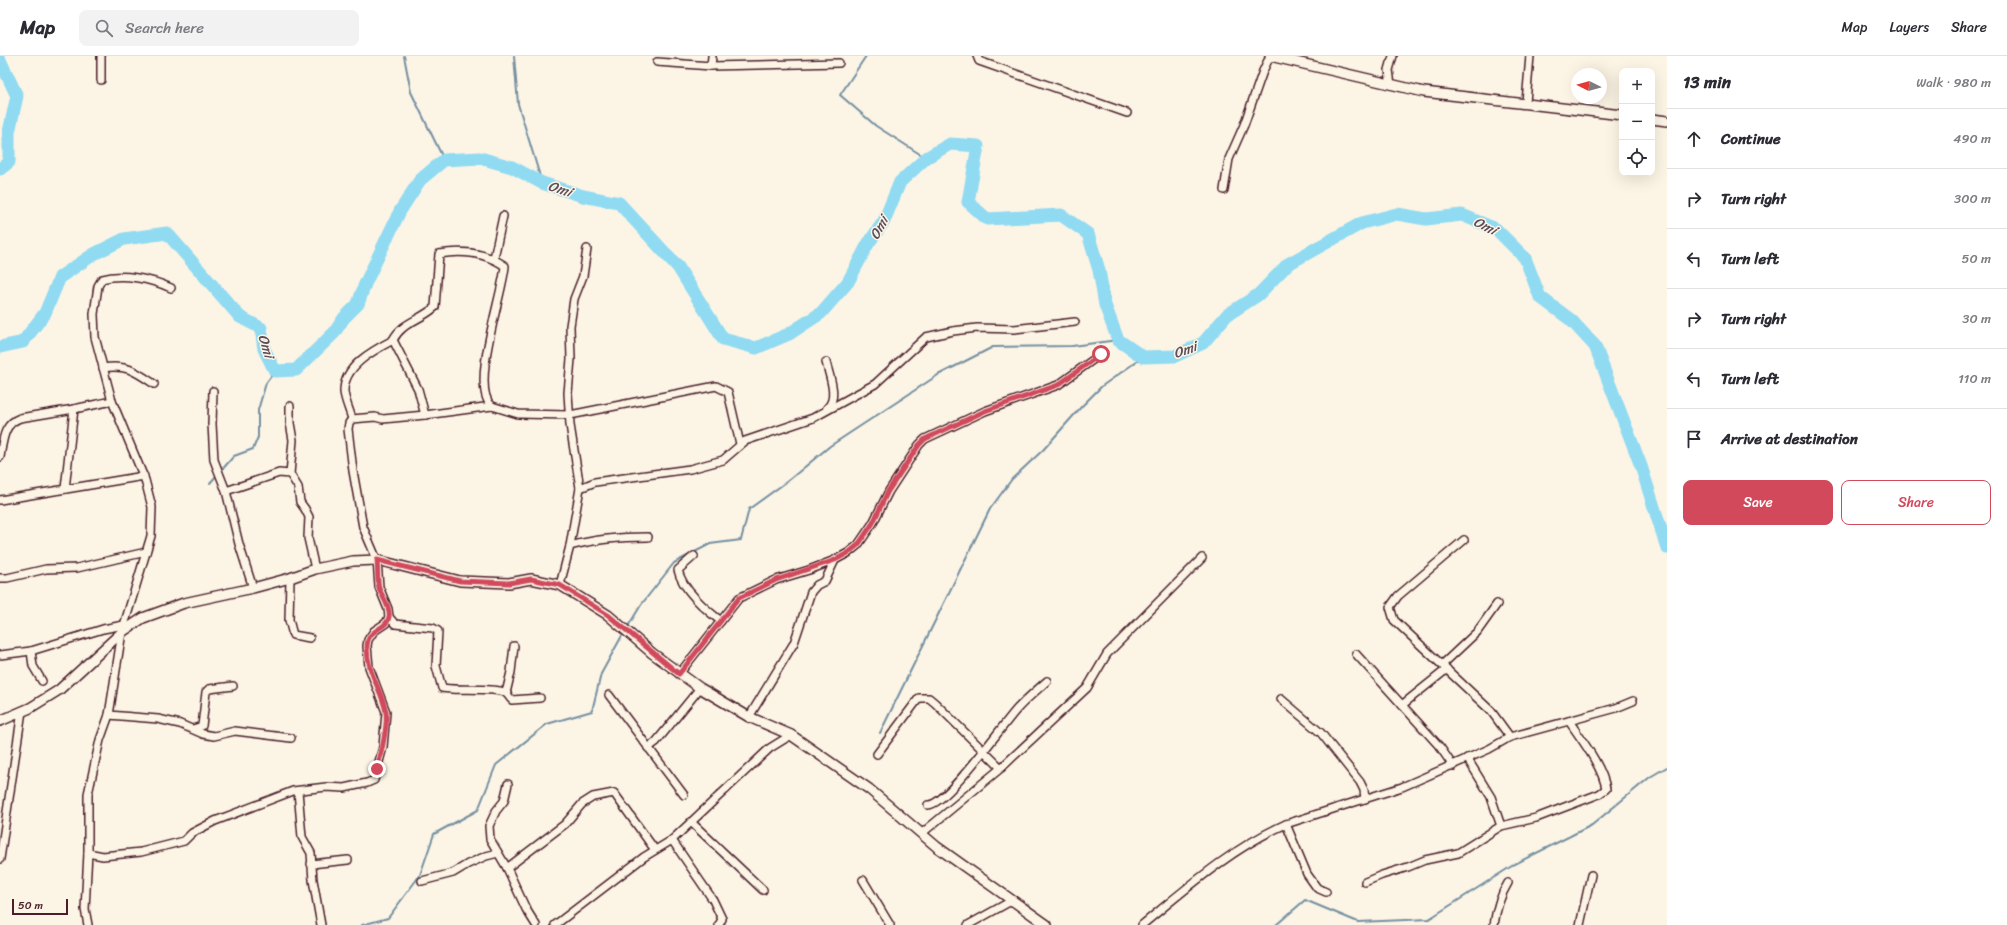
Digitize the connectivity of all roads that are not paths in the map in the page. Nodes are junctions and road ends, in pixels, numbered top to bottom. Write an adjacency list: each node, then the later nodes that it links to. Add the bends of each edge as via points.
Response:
1 (101, 56): 10 (street)
2 (712, 56): 9 (street)
3 (977, 56): 13 (street, via 979,61)
4 (1270, 56): 11 (street); 17 (street, via 1229,159)
5 (1393, 56): 11 (street, via 1389,70)
6 (1530, 56): 12 (street)
7 (657, 62): 9 (street)
8 (839, 63): 9 (street)
9 (711, 66)
10 (101, 80)
11 (1391, 85): 12 (street, via 1424,92)
12 (1526, 102): 14 (street)
13 (1127, 113)
14 (1619, 115)
15 (1655, 119): 16 (street)
16 (1667, 121)
17 (1224, 190)
18 (503, 216): 20 (street)
19 (587, 248): 35 (street, via 583,276 574,299 570,326)
20 (494, 258): 23 (street, via 455,252 439,254 435,307 409,322); 31 (street, via 505,266 504,281 488,340 484,393 487,402)
21 (171, 288): 26 (street, via 155,281 111,276 102,279 98,286 94,314 95,337)
22 (1075, 322): 33 (street, via 1014,329 977,328 926,337 875,384)
23 (393, 340): 34 (street, via 418,389); 36 (street, via 369,353 354,368 346,382 344,392)
24 (1101, 354): 52 (street, via 1058,385 985,411 925,439 888,491 873,523 858,545)
25 (826, 362): 33 (street, via 833,394 831,405)
26 (103, 368): 27 (street, via 116,366 133,369); 29 (street)
27 (154, 384)
28 (213, 391): 43 (street, via 214,460)
29 (112, 401): 32 (street); 40 (street)
30 (290, 406): 39 (street, via 293,440)
31 (492, 406): 34 (street); 35 (street, via 518,414)
32 (74, 409): 38 (street, via 13,421 6,429); 42 (street)
33 (824, 411): 37 (street, via 813,418)
34 (425, 415): 36 (street)
35 (570, 415): 37 (street, via 716,386 728,392); 41 (street)
36 (352, 419): 51 (street, via 348,429 354,478 363,527)
37 (740, 444): 41 (street, via 723,460 690,469 595,482)
38 (0, 457)
39 (290, 474): 43 (street, via 279,473); 53 (street, via 298,487 300,502 309,517 308,538)
40 (144, 476): 42 (street); 48 (street, via 152,507 151,536)
41 (580, 488): 47 (street)
42 (65, 489): 44 (street)
43 (226, 491): 57 (street)
44 (0, 500)
45 (648, 537): 47 (street, via 627,537)
46 (1464, 540): 67 (street, via 1398,596 1390,607 1394,620)
47 (570, 546): 56 (street)
48 (146, 552): 54 (street, via 77,568 46,569); 61 (street)
49 (694, 556): 60 (street, via 678,570 680,578 706,610)
50 (1202, 558): 93 (street, via 1107,654 1087,688)
51 (377, 560): 53 (street, via 353,561); 56 (street, via 460,581 509,583 531,579); 59 (street, via 379,587)
52 (835, 560): 60 (street, via 747,593 731,606); 81 (street, via 825,581 811,592 794,643)
53 (315, 570): 55 (street)
54 (0, 578)
55 (290, 578): 57 (street); 62 (street, via 289,620 293,635)
56 (560, 585): 68 (street, via 608,615)
57 (253, 588): 61 (street, via 184,603 143,618)
58 (1497, 604): 67 (street, via 1477,632)
59 (389, 617): 73 (street, via 395,624 438,631 436,666 442,688); 95 (street, via 386,623 374,631 367,646 369,666 386,712 383,747 374,780 344,788 326,787)
60 (721, 621): 68 (street)
61 (123, 629): 64 (street, via 103,629); 79 (street, via 58,690); 80 (street)
62 (310, 638)
63 (514, 646): 73 (street)
64 (31, 651): 66 (street); 69 (street, via 33,666)
65 (1356, 654): 78 (street)
66 (0, 655)
67 (1445, 667): 78 (street); 86 (street, via 1491,711)
68 (679, 674): 72 (street)
69 (42, 681)
70 (1046, 682): 89 (street, via 1017,709)
71 (233, 686): 84 (street, via 209,689 206,692 202,726)
72 (700, 688): 81 (street); 88 (street, via 656,742)
73 (506, 693): 75 (street, via 512,700)
74 (609, 695): 88 (street)
75 (540, 698)
76 (1281, 699): 97 (street, via 1321,733 1360,782)
77 (1633, 701): 83 (street)
78 (1402, 704): 92 (street, via 1440,747)
79 (22, 711): 82 (street); 99 (street)
80 (109, 715): 84 (street, via 158,719); 106 (street, via 100,740 88,794)
81 (749, 717): 85 (street)
82 (0, 721)
83 (1569, 721): 86 (street); 102 (street, via 1605,782 1606,789 1600,794 1536,818)
84 (193, 729): 87 (street, via 214,736 235,731)
85 (791, 735): 100 (street, via 770,748); 103 (street, via 869,789)
86 (1510, 737): 91 (street)
87 (291, 738)
88 (648, 748): 96 (street)
89 (985, 751): 90 (street, via 935,703 926,698 919,698); 93 (street); 98 (street, via 943,795 933,804)
90 (877, 754)
91 (1467, 758): 92 (street); 102 (street, via 1492,797)
92 (1453, 766): 97 (street)
93 (1001, 768): 103 (street)
94 (508, 784): 107 (street, via 504,801 496,811 490,826 490,839)
95 (298, 791): 106 (street, via 215,821 192,833 184,841 142,852 103,856); 110 (street, via 302,837 311,853)
96 (684, 795)
97 (1365, 799): 101 (street)
98 (928, 804)
99 (4, 813): 108 (street)
100 (691, 822): 104 (street); 117 (street)
101 (1286, 824): 118 (street, via 1307,874 1317,888); 128 (street, via 1254,839 1218,864)
102 (1501, 826): 115 (street, via 1458,853 1425,860)
103 (921, 834): 119 (street)
104 (672, 840): 105 (street); 124 (street, via 713,900 722,919)
105 (655, 850): 111 (street, via 614,793 593,797 582,804 565,824); 123 (street)
106 (88, 853): 120 (street, via 85,909)
107 (498, 853): 111 (street); 114 (street, via 486,856 453,873)
108 (0, 859)
109 (348, 860): 110 (street)
110 (311, 864): 121 (street)
111 (507, 868): 122 (street)
112 (1591, 875): 130 (street)
113 (863, 880): 125 (street)
114 (422, 881)
115 (1365, 882)
116 (1508, 884): 129 (street, via 1498,904)
117 (763, 890)
118 (1326, 892)
119 (1013, 900): 126 (street); 127 (street)
120 (88, 925)
121 (322, 925)
122 (536, 925)
123 (555, 925)
124 (719, 925)
125 (890, 925)
126 (968, 925)
127 (1047, 925)
128 (1142, 925)
129 (1494, 925)
130 (1580, 925)

